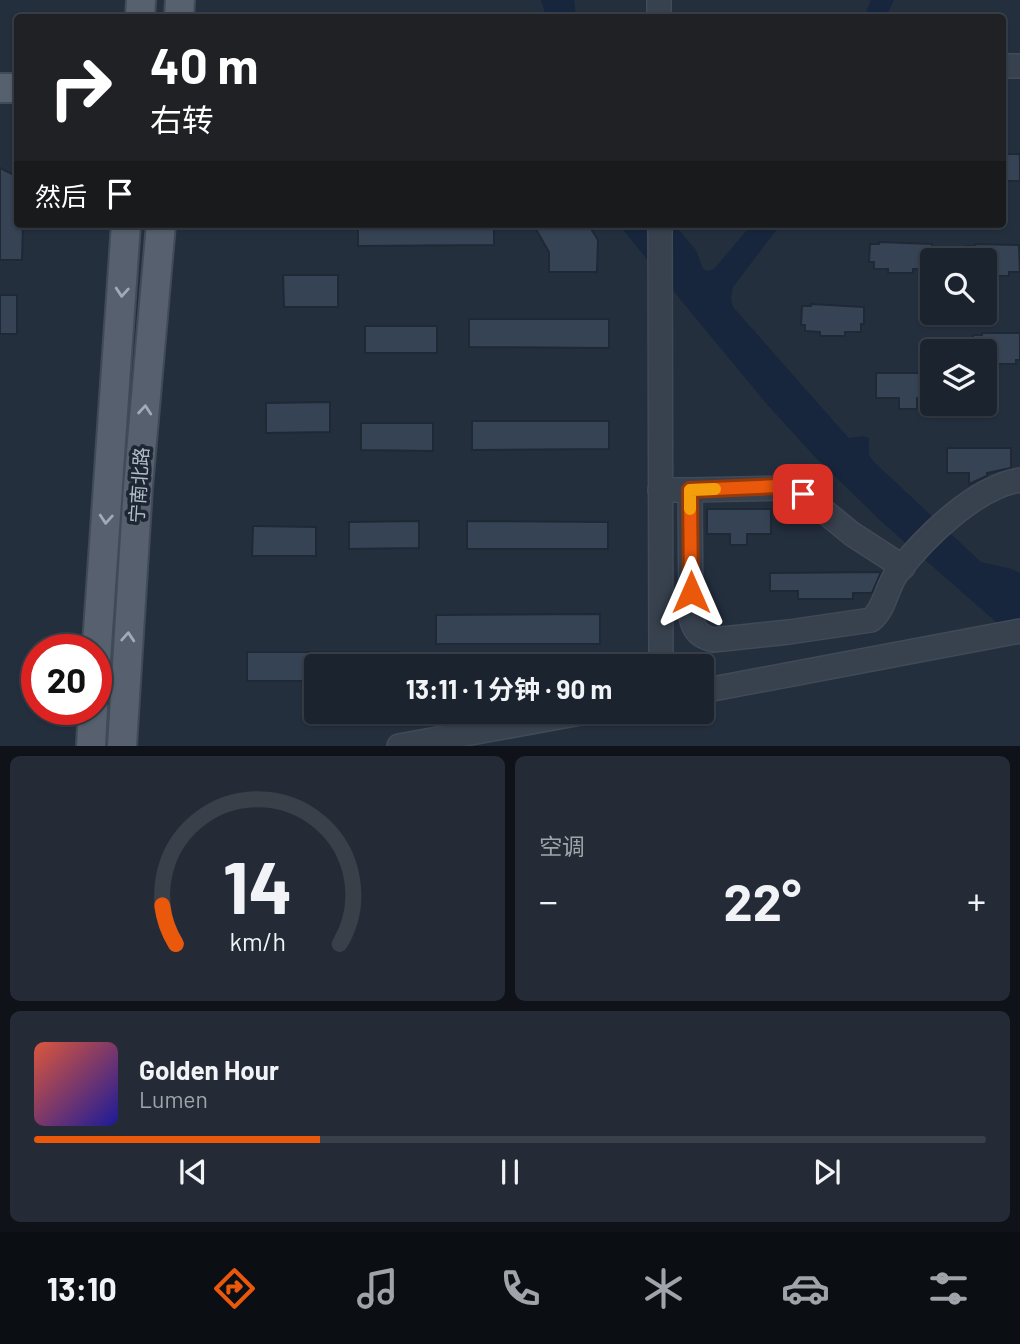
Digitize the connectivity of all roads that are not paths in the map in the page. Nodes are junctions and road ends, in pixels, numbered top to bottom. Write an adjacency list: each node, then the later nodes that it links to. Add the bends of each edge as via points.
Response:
1 (127, 228): 9 (main road, 宁南北路, one-way to 9)
2 (161, 228): 15 (main road, 宁南北路, one-way to 2)
3 (660, 228): 5 (street)
4 (1020, 480): 7 (street, via 959,509)
5 (660, 490): 6 (street); 10 (street)
6 (690, 490): 7 (street, via 787,488 803,494); 7 (street, via 691,617 693,629 701,636 713,640 871,620)
7 (903, 567)
8 (1020, 631): 11 (street)
9 (98, 634)
10 (661, 654)
11 (714, 689)
12 (520, 724): 16 (street)
13 (92, 725): 14 (main road)
14 (91, 746)
15 (122, 746)
16 (399, 746)

